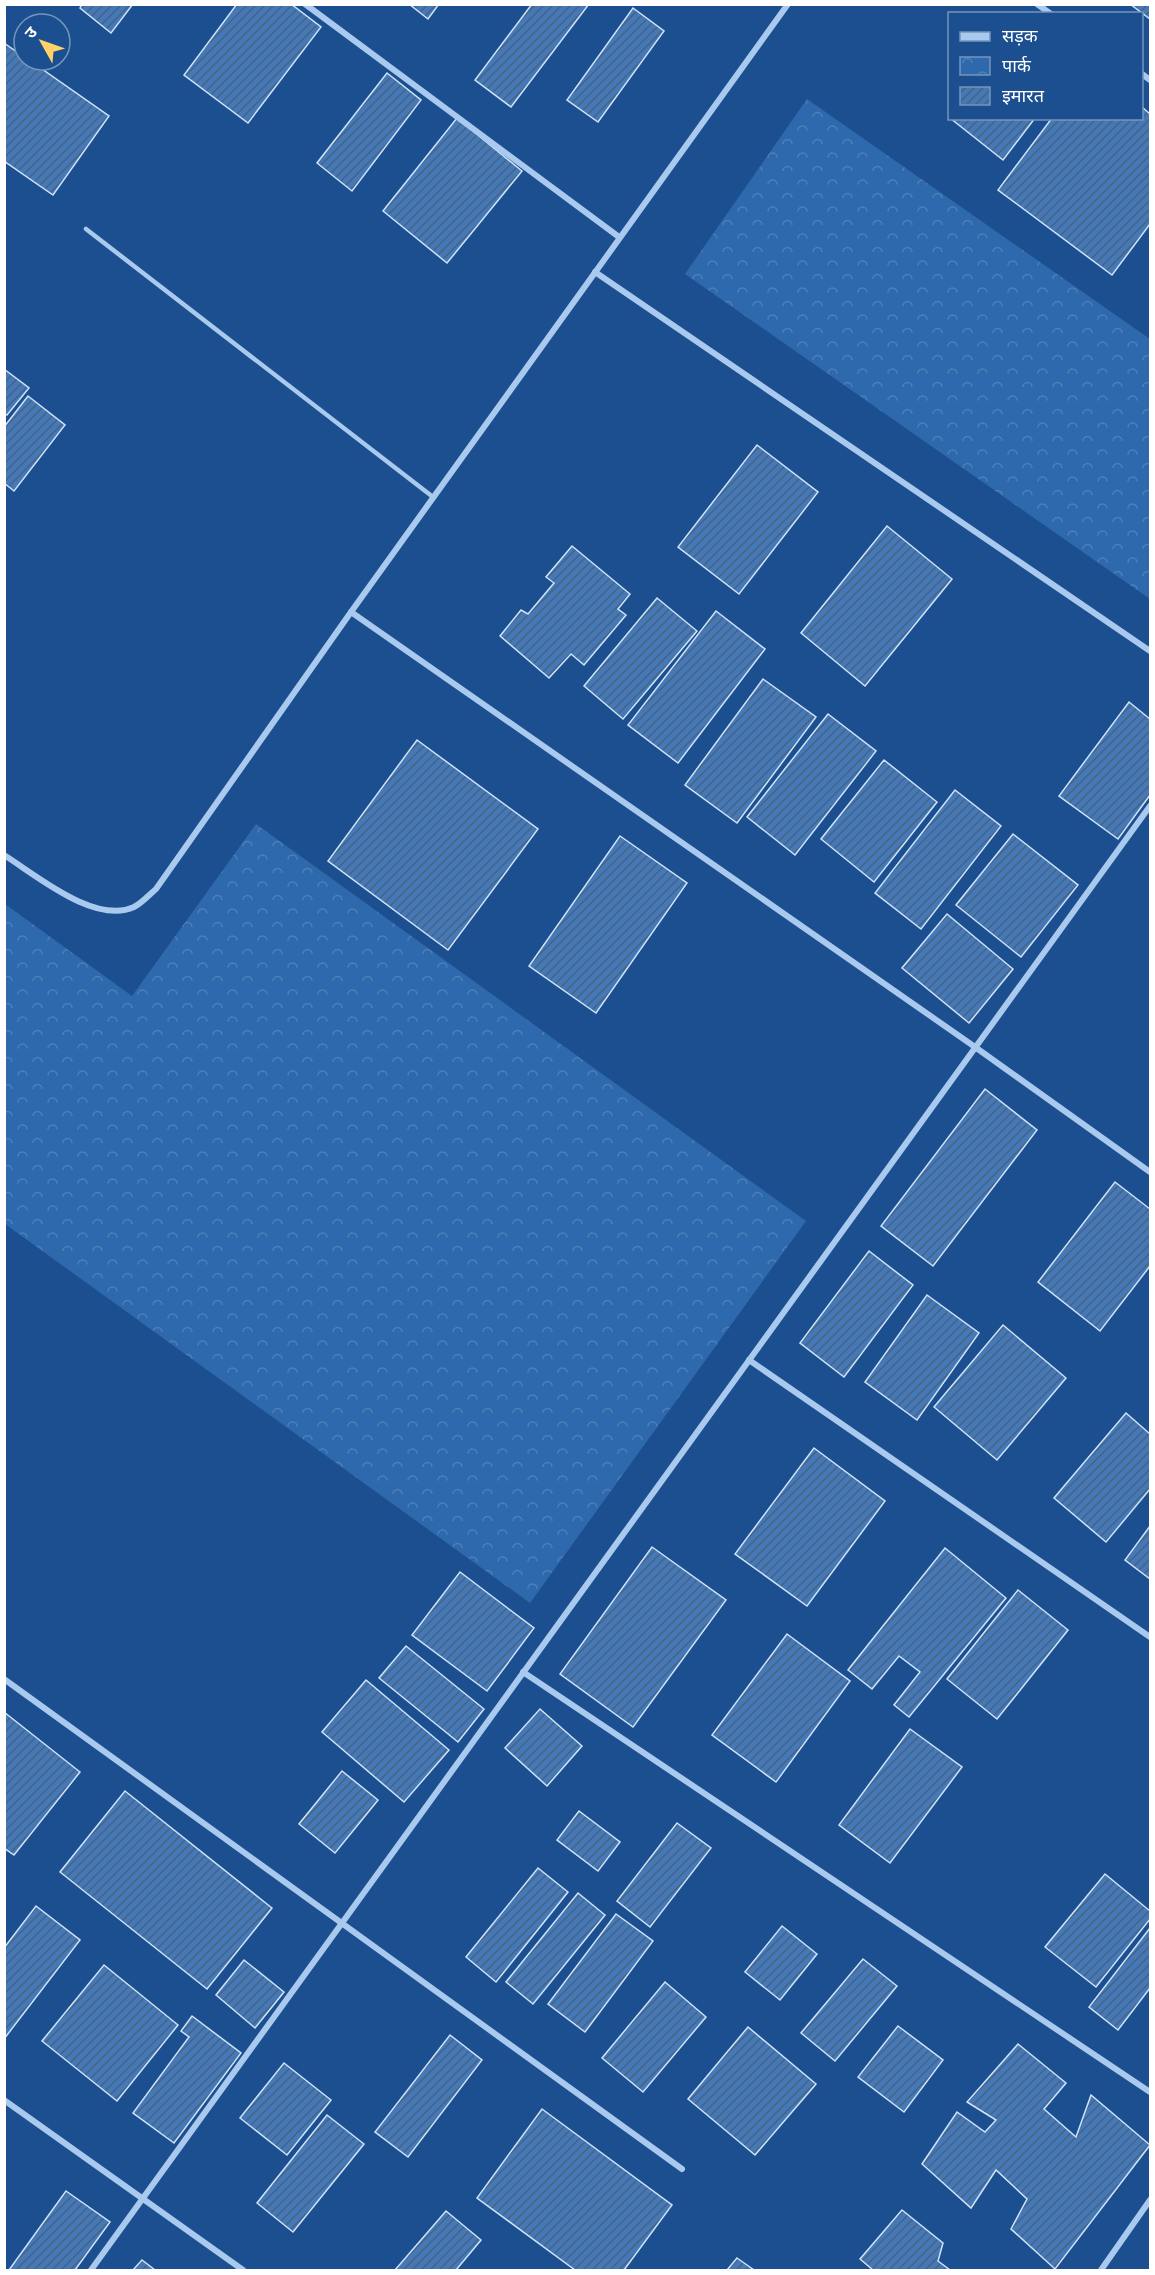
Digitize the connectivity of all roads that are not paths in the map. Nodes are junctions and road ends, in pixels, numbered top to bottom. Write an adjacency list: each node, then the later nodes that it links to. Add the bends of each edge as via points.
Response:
1 (305, 4): 4 (street)
2 (788, 4): 4 (street)
3 (86, 229): 6 (lane)
4 (619, 237): 5 (street)
5 (595, 272): 6 (street); 8 (street)
6 (433, 497): 7 (street)
7 (351, 612): 10 (street, via 156,890 134,907 109,912 75,900); 11 (street)
8 (1150, 651)
9 (1150, 806): 11 (street)
10 (4, 855)
11 (975, 1047): 12 (street); 13 (street)
12 (1150, 1172)
13 (749, 1359): 14 (street); 15 (street)
14 (1150, 1637)
15 (523, 1672): 17 (street); 18 (street)
16 (4, 1679): 17 (street)
17 (342, 1923): 20 (street); 21 (street)
18 (1150, 2092)
19 (4, 2100): 21 (street)
20 (682, 2169)
21 (142, 2199): 23 (street); 24 (street)
22 (1150, 2200): 25 (street)
23 (91, 2271)
24 (243, 2271)
25 (1101, 2271)

